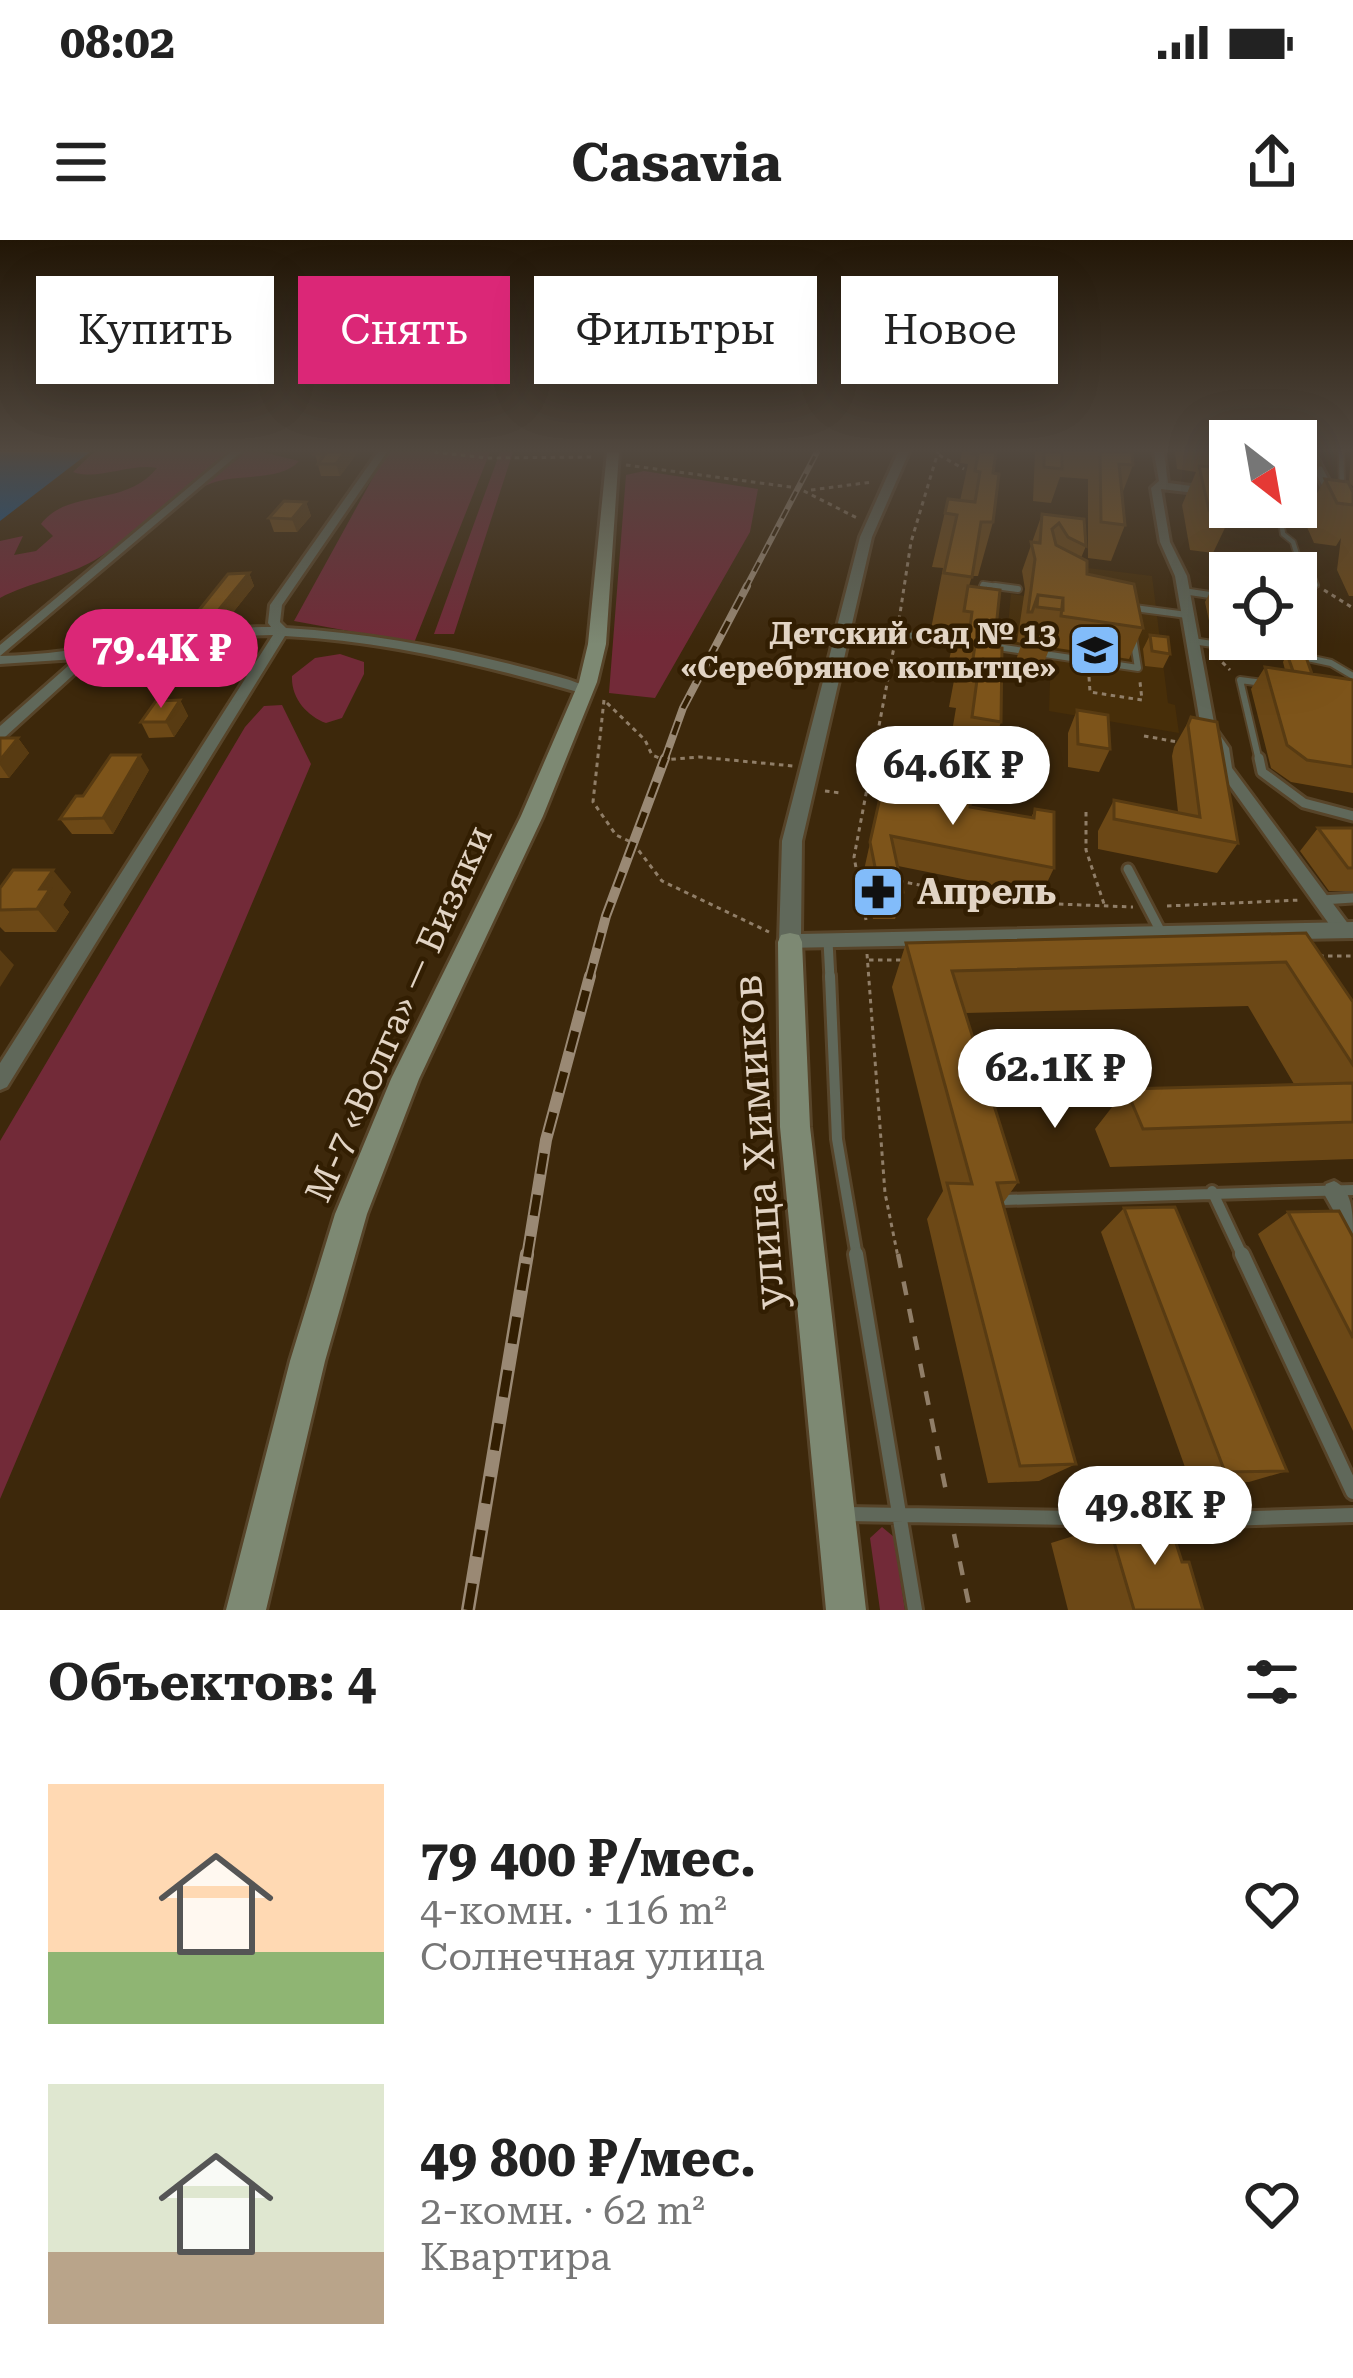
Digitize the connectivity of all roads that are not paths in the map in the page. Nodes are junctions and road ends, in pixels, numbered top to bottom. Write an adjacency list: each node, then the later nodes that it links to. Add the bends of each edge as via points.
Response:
1 (163, 516): 17 (street)
2 (338, 516): 14 (street, via 276,605)
3 (607, 516): 22 (main road, М-7 «Волга» — Бизяки, via 597,644)
4 (875, 516): 13 (street)
5 (1161, 516): 7 (street)
6 (1018, 590): 9 (lane, via 982,584)
7 (1183, 591): 8 (lane); 12 (street)
8 (1209, 595)
9 (979, 604)
10 (1109, 604): 11 (lane)
11 (1130, 608): 12 (lane); 13 (lane, via 1138,668)
12 (1187, 615): 15 (street)
13 (844, 628): 31 (street, via 792,842)
14 (282, 631): 18 (street); 22 (street, via 410,649); 32 (street)
15 (1192, 641): 16 (lane); 27 (street, via 1208,728 1226,769)
16 (1209, 643)
17 (0, 656): 18 (street)
18 (87, 656): 23 (street)
19 (1317, 660): 20 (lane)
20 (1353, 676)
21 (1285, 687): 24 (lane, via 1240,680 1262,772 1304,803)
22 (585, 690): 43 (main road, М-7 «Волга» — Бизяки, via 351,1213)
23 (0, 734)
24 (1353, 816)
25 (1128, 869): 29 (lane)
26 (1353, 898): 27 (lane)
27 (1321, 900): 28 (street)
28 (1348, 930): 29 (street, улица Химиков)
29 (1162, 934): 30 (street, улица Химиков, via 867,950)
30 (828, 940): 31 (street, улица Химиков); 38 (lane, via 837,1139)
31 (790, 942): 39 (main road, улица Химиков, via 795,1127)
32 (0, 1082)
33 (1343, 1191): 34 (lane); 36 (street)
34 (1212, 1192): 35 (lane); 37 (lane)
35 (1003, 1200)
36 (1353, 1223)
37 (1353, 1492)
38 (900, 1511): 39 (lane); 41 (lane); 45 (lane)
39 (836, 1514): 44 (main road, улица Химиков)
40 (1353, 1515): 41 (lane)
41 (1146, 1519): 42 (lane)
42 (1154, 1541)
43 (246, 1610)
44 (846, 1610)
45 (915, 1610)

